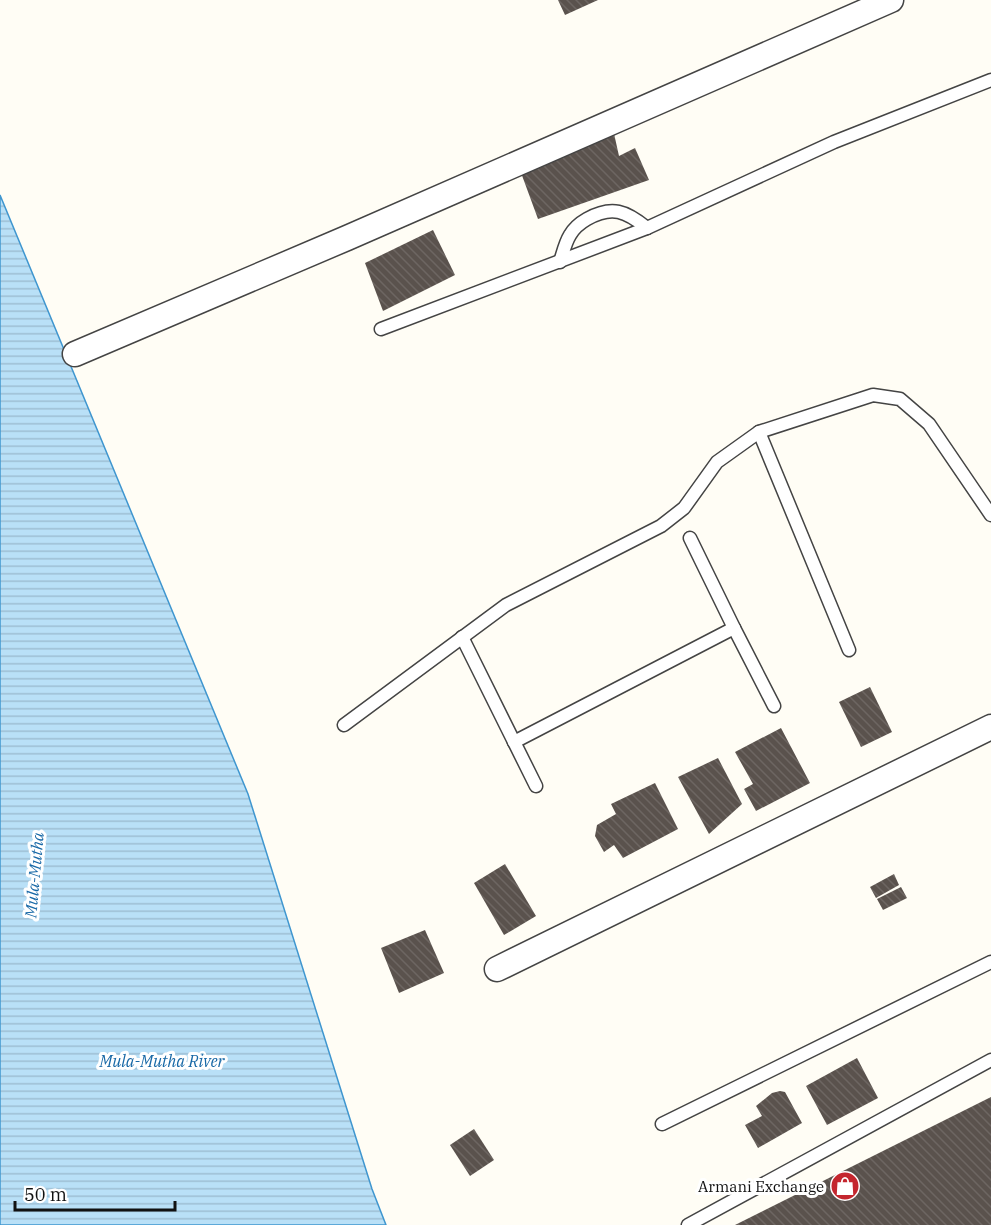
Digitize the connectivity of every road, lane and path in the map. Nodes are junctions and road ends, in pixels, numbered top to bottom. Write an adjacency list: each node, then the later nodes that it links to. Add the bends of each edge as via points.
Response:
1 (891, 0): 6 (street)
2 (991, 80): 3 (lane, via 834,142)
3 (646, 228): 4 (lane); 4 (lane, via 633,216 621,212 597,214 577,226)
4 (560, 262): 5 (lane)
5 (381, 329)
6 (75, 354)
7 (759, 432): 8 (lane, via 873,395 900,399 929,424); 11 (lane, via 717,462 684,508 662,526 506,605); 12 (lane)
8 (991, 515)
9 (690, 538): 10 (lane)
10 (734, 628): 13 (lane); 16 (lane)
11 (462, 636): 14 (lane); 16 (lane)
12 (849, 650)
13 (774, 706)
14 (344, 725)
15 (991, 727): 19 (street)
16 (514, 741): 17 (lane)
17 (536, 786)
18 (991, 962): 21 (lane)
19 (497, 969)
20 (991, 1060): 22 (lane)
21 (662, 1124)
22 (688, 1225)

